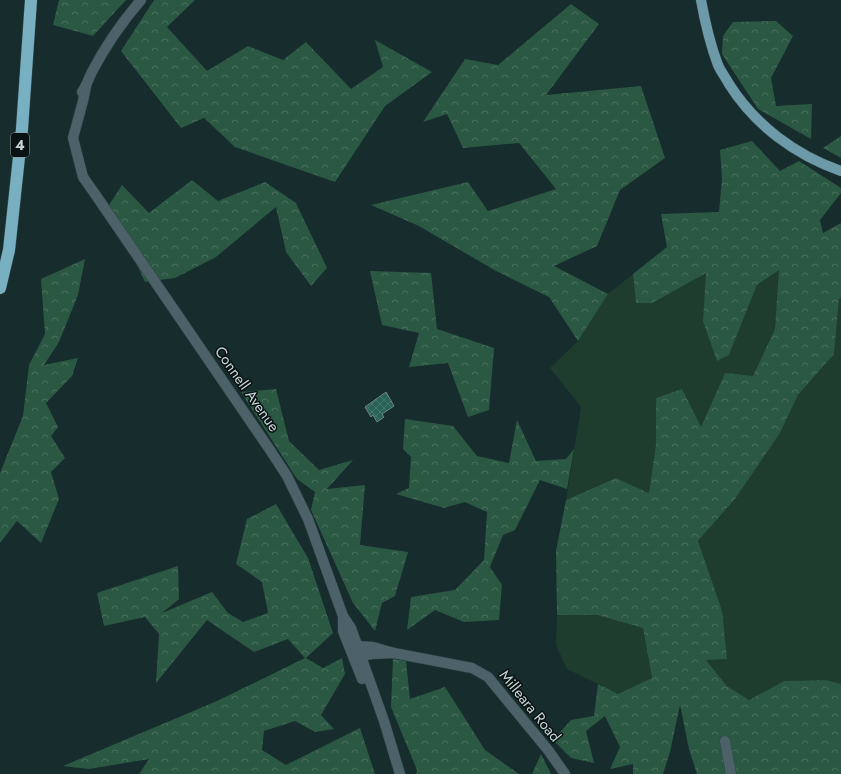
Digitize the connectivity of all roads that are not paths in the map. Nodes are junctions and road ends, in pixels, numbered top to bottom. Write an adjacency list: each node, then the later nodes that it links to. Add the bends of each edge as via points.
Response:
1 (31, 0): 7 (highway, 4, via 22,129 9,250)
2 (137, 0): 5 (street, Connell Avenue)
3 (141, 0): 5 (street, Connell Avenue)
4 (701, 0): 6 (main road, via 707,32 719,67 739,99 765,127 794,150)
5 (132, 11): 8 (street, Connell Avenue, via 93,70 86,87 73,138 83,177 287,476 308,519 343,616 343,631)
6 (841, 171)
7 (0, 288)
8 (357, 651): 10 (street, Connell Avenue, via 363,681 384,721); 11 (street, Milleara Road, via 372,654 394,653 472,668 488,677)
9 (725, 741): 12 (street)
10 (400, 774)
11 (565, 774)
12 (731, 774)

